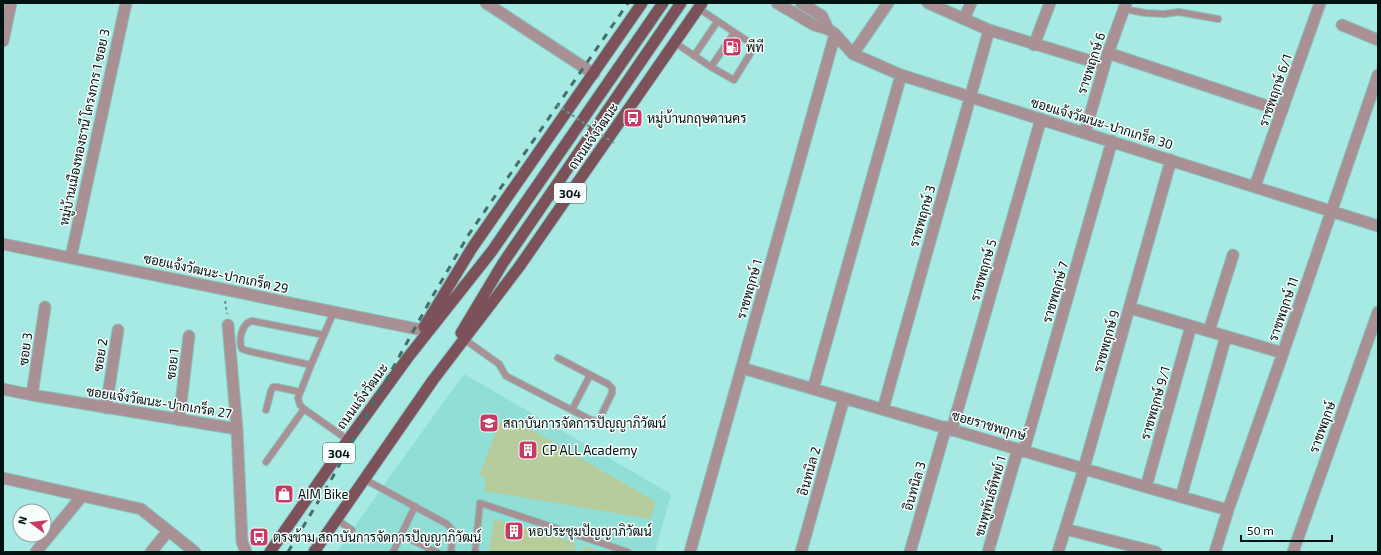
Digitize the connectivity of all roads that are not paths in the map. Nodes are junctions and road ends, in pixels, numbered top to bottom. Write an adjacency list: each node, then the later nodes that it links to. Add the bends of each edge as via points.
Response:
1 (11, 3): 24 (street)
2 (126, 3): 46 (street, หมู่บ้านเมืองทองธานี โครงการ 1 ซอย 3)
3 (486, 3): 32 (street)
4 (642, 3): 32 (main road, ถนนแจ้งวัฒนะ / 304)
5 (663, 3): 61 (main road, ถนนแจ้งวัฒนะ, via 492,251)
6 (681, 3): 66 (main road, ถนนแจ้งวัฒนะ, via 503,263)
7 (777, 3): 21 (street, ซอยแจ้งวัฒนะ-ปากเกร็ด 30, via 814,25)
8 (802, 3): 21 (street, ซอยแจ้งวัฒนะ-ปากเกร็ด 30, via 822,16)
9 (888, 3): 28 (street)
10 (928, 3): 16 (street)
11 (971, 3): 16 (street)
12 (1050, 3): 26 (street)
13 (1320, 3): 36 (street, ราชพฤกษ์ 6/1)
14 (700, 6): 18 (lane); 25 (main road, ถนนแจ้งวัฒนะ / 304)
15 (1125, 6): 17 (lane, via 1145,13 1179,12); 27 (street, ราชพฤกษ์ 6)
16 (964, 19): 20 (street)
17 (1218, 19)
18 (717, 22): 22 (lane); 29 (lane)
19 (1342, 25): 23 (street)
20 (989, 30): 26 (street); 35 (street, ราชพฤกษ์ 3)
21 (832, 31): 28 (street, ซอยแจ้งวัฒนะ-ปากเกร็ด 30); 64 (street, ราชพฤกษ์ 1)
22 (734, 33): 31 (lane); 31 (lane, via 755,46 734,80)
23 (1378, 40)
24 (3, 41)
25 (674, 42): 29 (lane); 59 (main road, ถนนแจ้งวัฒนะ / 304, via 519,267)
26 (1034, 45): 30 (street)
27 (1108, 53): 30 (street, ราชพฤกษ์ 6); 36 (street)
28 (854, 54): 33 (street, ซอยแจ้งวัฒนะ-ปากเกร็ด 30)
29 (694, 56): 31 (lane)
30 (1104, 65): 38 (street, ราชพฤกษ์ 6)
31 (711, 67)
32 (594, 74): 54 (main road, ถนนแจ้งวัฒนะ / 304, via 472,248)
33 (901, 75): 35 (street, ซอยแจ้งวัฒนะ-ปากเกร็ด 30); 68 (street)
34 (1378, 75): 42 (street, ราชพฤกษ์ 11)
35 (970, 96): 37 (street, ซอยแจ้งวัฒนะ-ปากเกร็ด 30); 74 (street, ราชพฤกษ์ 3)
36 (1282, 111): 41 (street, ราชพฤกษ์ 6/1)
37 (1041, 118): 38 (street, ซอยแจ้งวัฒนะ-ปากเกร็ด 30); 78 (street, ราชพฤกษ์ 5)
38 (1085, 132): 39 (street, ซอยแจ้งวัฒนะ-ปากเกร็ด 30)
39 (1112, 141): 40 (street, ซอยแจ้งวัฒนะ-ปากเกร็ด 30); 81 (street, ราชพฤกษ์ 7)
40 (1171, 160): 41 (street, ซอยแจ้งวัฒนะ-ปากเกร็ด 30); 48 (street, ราชพฤกษ์ 9)
41 (1256, 186): 42 (street, ซอยแจ้งวัฒนะ-ปากเกร็ด 30)
42 (1332, 210): 43 (street, ซอยแจ้งวัฒนะ-ปากเกร็ด 30); 60 (street, ราชพฤกษ์ 11)
43 (1378, 226)
44 (3, 244): 46 (street, ซอยแจ้งวัฒนะ-ปากเกร็ด 29)
45 (1233, 255): 55 (street)
46 (71, 257): 49 (street, ซอยแจ้งวัฒนะ-ปากเกร็ด 29)
47 (45, 307): 70 (street, ซอย 3)
48 (1130, 308): 52 (street); 83 (street, ราชพฤกษ์ 9)
49 (334, 311): 54 (street, ซอยแจ้งวัฒนะ-ปากเกร็ด 29); 56 (lane)
50 (1378, 312): 115 (street, ราชพฤกษ์)
51 (228, 325): 79 (street)
52 (1191, 326): 55 (street); 86 (street, ราชพฤกษ์ 9/1)
53 (118, 330): 72 (street, ซอย 2)
54 (422, 330): 61 (main road, ถนนแจ้งวัฒนะ / 304)
55 (1209, 330): 58 (street)
56 (324, 335): 63 (lane); 63 (lane, via 252,321 244,325 240,344 242,349)
57 (189, 336): 77 (street, ซอย 1)
58 (1226, 336): 60 (street); 88 (street)
59 (464, 339): 66 (main road, ถนนแจ้งวัฒนะ / 304); 76 (lane, via 499,364 506,376)
60 (1283, 353): 90 (street, ราชพฤกษ์ 11)
61 (409, 356): 80 (main road, ถนนแจ้งวัฒนะ / 304)
62 (558, 358): 65 (lane)
63 (311, 366): 69 (lane)
64 (742, 368): 68 (street, ซอยราชพฤกษ์); 108 (street, ราชพฤกษ์ 1)
65 (590, 375): 76 (lane); 76 (lane, via 612,388 599,420 591,420)
66 (433, 380): 85 (main road, ถนนแจ้งวัฒนะ / 304)
67 (3, 389): 70 (street, ซอยแจ้งวัฒนะ-ปากเกร็ด 27)
68 (813, 389): 71 (street, ซอยราชพฤกษ์)
69 (300, 392): 73 (lane, via 298,398); 75 (lane, via 273,387)
70 (32, 395): 72 (street, ซอยแจ้งวัฒนะ-ปากเกร็ด 27)
71 (844, 398): 74 (street, ซอยราชพฤกษ์); 109 (street, อินทนิล 2)
72 (106, 408): 77 (street, ซอยแจ้งวัฒนะ-ปากเกร็ด 27)
73 (304, 409): 80 (lane); 82 (lane)
74 (883, 409): 78 (street, ซอยราชพฤกษ์)
75 (266, 410)
76 (572, 410)
77 (179, 420): 79 (street, ซอยแจ้งวัฒนะ-ปากเกร็ด 27)
78 (949, 428): 81 (street, ซอยราชพฤกษ์); 110 (street, อินทนิล 3)
79 (237, 429): 100 (street, ซอยแจ้งวัฒนะ-ปากเกร็ด 27, via 242,542)
80 (348, 440): 101 (main road, ถนนแจ้งวัฒนะ / 304)
81 (1021, 450): 83 (street, ซอยราชพฤกษ์); 111 (street, ชมพูพันธ์ทิพย์ 1)
82 (266, 462)
83 (1084, 468): 86 (street, ซอยราชพฤกษ์); 93 (street, ราชพฤกษ์ 9)
84 (3, 478): 87 (street)
85 (364, 479): 89 (lane); 91 (main road, ถนนแจ้งวัฒนะ / 304)
86 (1146, 487): 88 (street, ซอยราชพฤกษ์)
87 (82, 496): 94 (street, via 141,509); 97 (street)
88 (1181, 497): 90 (street, ซอยราชพฤกษ์)
89 (415, 506): 95 (lane); 105 (lane, via 450,527 453,531)
90 (1228, 510): 114 (street, ราชพฤกษ์ 11)
91 (336, 519): 92 (lane); 102 (main road, ถนนแจ้งวัฒนะ / 304)
92 (352, 530)
93 (1065, 530): 96 (street); 112 (street, ราชพฤกษ์ 9)
94 (168, 531): 98 (street); 99 (street)
95 (401, 535): 103 (lane); 104 (lane)
96 (1133, 549): 113 (street)
97 (36, 552)
98 (151, 552)
99 (195, 552)
100 (246, 552)
101 (270, 552)
102 (314, 552)
103 (393, 552)
104 (437, 552)
105 (451, 552)
106 (475, 552): 107 (lane, via 480,503)
107 (628, 552)
108 (690, 552)
109 (801, 552)
110 (910, 552)
111 (988, 552)
112 (1058, 552)
113 (1156, 552)
114 (1215, 552)
115 (1293, 552)

